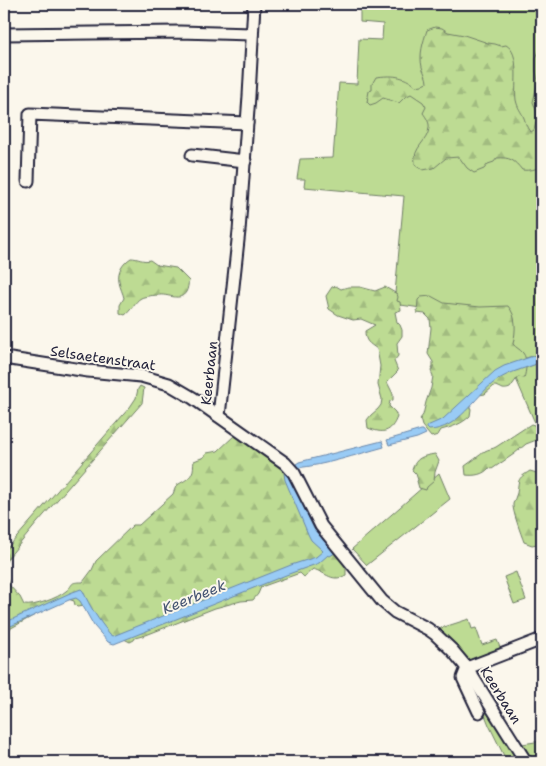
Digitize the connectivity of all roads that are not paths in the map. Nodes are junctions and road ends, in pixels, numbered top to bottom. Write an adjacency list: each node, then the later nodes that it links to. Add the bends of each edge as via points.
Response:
1 (254, 4): 3 (street, Keerbaan)
2 (4, 34): 3 (street)
3 (252, 34): 4 (street, Keerbaan)
4 (247, 123): 6 (street, Keerbaan); 7 (street, via 30,114)
5 (192, 155): 6 (street)
6 (244, 161): 9 (street, Keerbaan)
7 (28, 181)
8 (4, 358): 9 (street, Selsaetenstraat, via 157,380 169,384)
9 (219, 416): 11 (street, Keerbaan, via 290,467 320,526 382,601 435,634)
10 (542, 639): 11 (street, Keerbaan)
11 (467, 668): 12 (street, via 463,678); 13 (street, Keerbaan)
12 (479, 712)
13 (526, 762)

